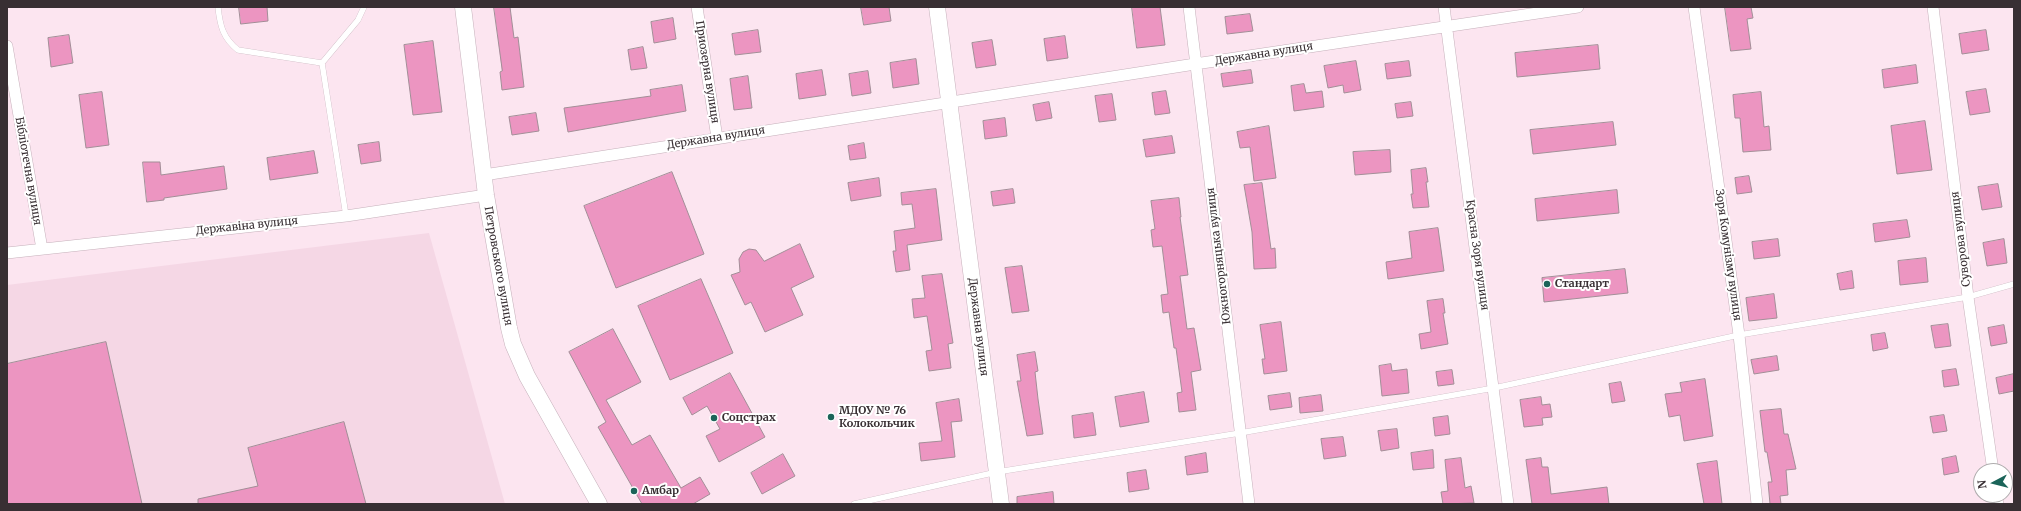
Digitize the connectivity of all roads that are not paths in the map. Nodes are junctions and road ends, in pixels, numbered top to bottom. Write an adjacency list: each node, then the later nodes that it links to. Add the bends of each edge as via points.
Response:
1 (218, 7): 13 (lane, via 220,27 230,44 238,50)
2 (364, 7): 13 (lane, via 358,20)
3 (463, 7): 17 (main road, Петровського вулиця)
4 (697, 7): 16 (street, Приозерна вулиця)
5 (937, 7): 15 (main road, Державна вулиця)
6 (1189, 7): 14 (street, Южногорняцька вулиця)
7 (1444, 7): 11 (street, Красна Зоря вулиця)
8 (1578, 7): 11 (street, Державна вулиця)
9 (1694, 7): 24 (street, Зоря Комунізму вулиця)
10 (1933, 7): 23 (street, Суворова вулиця)
11 (1446, 26): 14 (street, Державна вулиця); 25 (street, Красна Зоря вулиця)
12 (7, 46): 20 (street, Бібліотечна вулиця)
13 (322, 63): 19 (lane)
14 (1196, 64): 15 (street, Державна вулиця); 26 (street, Южногорняцька вулиця)
15 (949, 102): 16 (street, Державна вулиця); 28 (main road, Державна вулиця)
16 (717, 138): 17 (street, Державна вулиця)
17 (484, 174): 18 (main road, Петровського вулиця)
18 (486, 195): 19 (street, Державіна вулиця); 29 (main road, Петровського вулиця, via 505,312 513,344 527,376)
19 (346, 216): 20 (street, Державіна вулиця)
20 (42, 249): 21 (street, Державіна вулиця)
21 (7, 253)
22 (2014, 284): 23 (lane)
23 (1968, 297): 24 (lane); 27 (street, Суворова вулиця)
24 (1739, 335): 25 (lane); 34 (street, Зоря Комунізму вулиця)
25 (1494, 388): 26 (lane); 33 (street, Красна Зоря вулиця)
26 (1240, 433): 28 (lane); 32 (street, Южногорняцька вулиця)
27 (1992, 463)
28 (997, 472): 30 (lane); 31 (main road, Державна вулиця)
29 (599, 504)
30 (854, 504)
31 (1002, 504)
32 (1250, 504)
33 (1508, 504)
34 (1757, 504)

